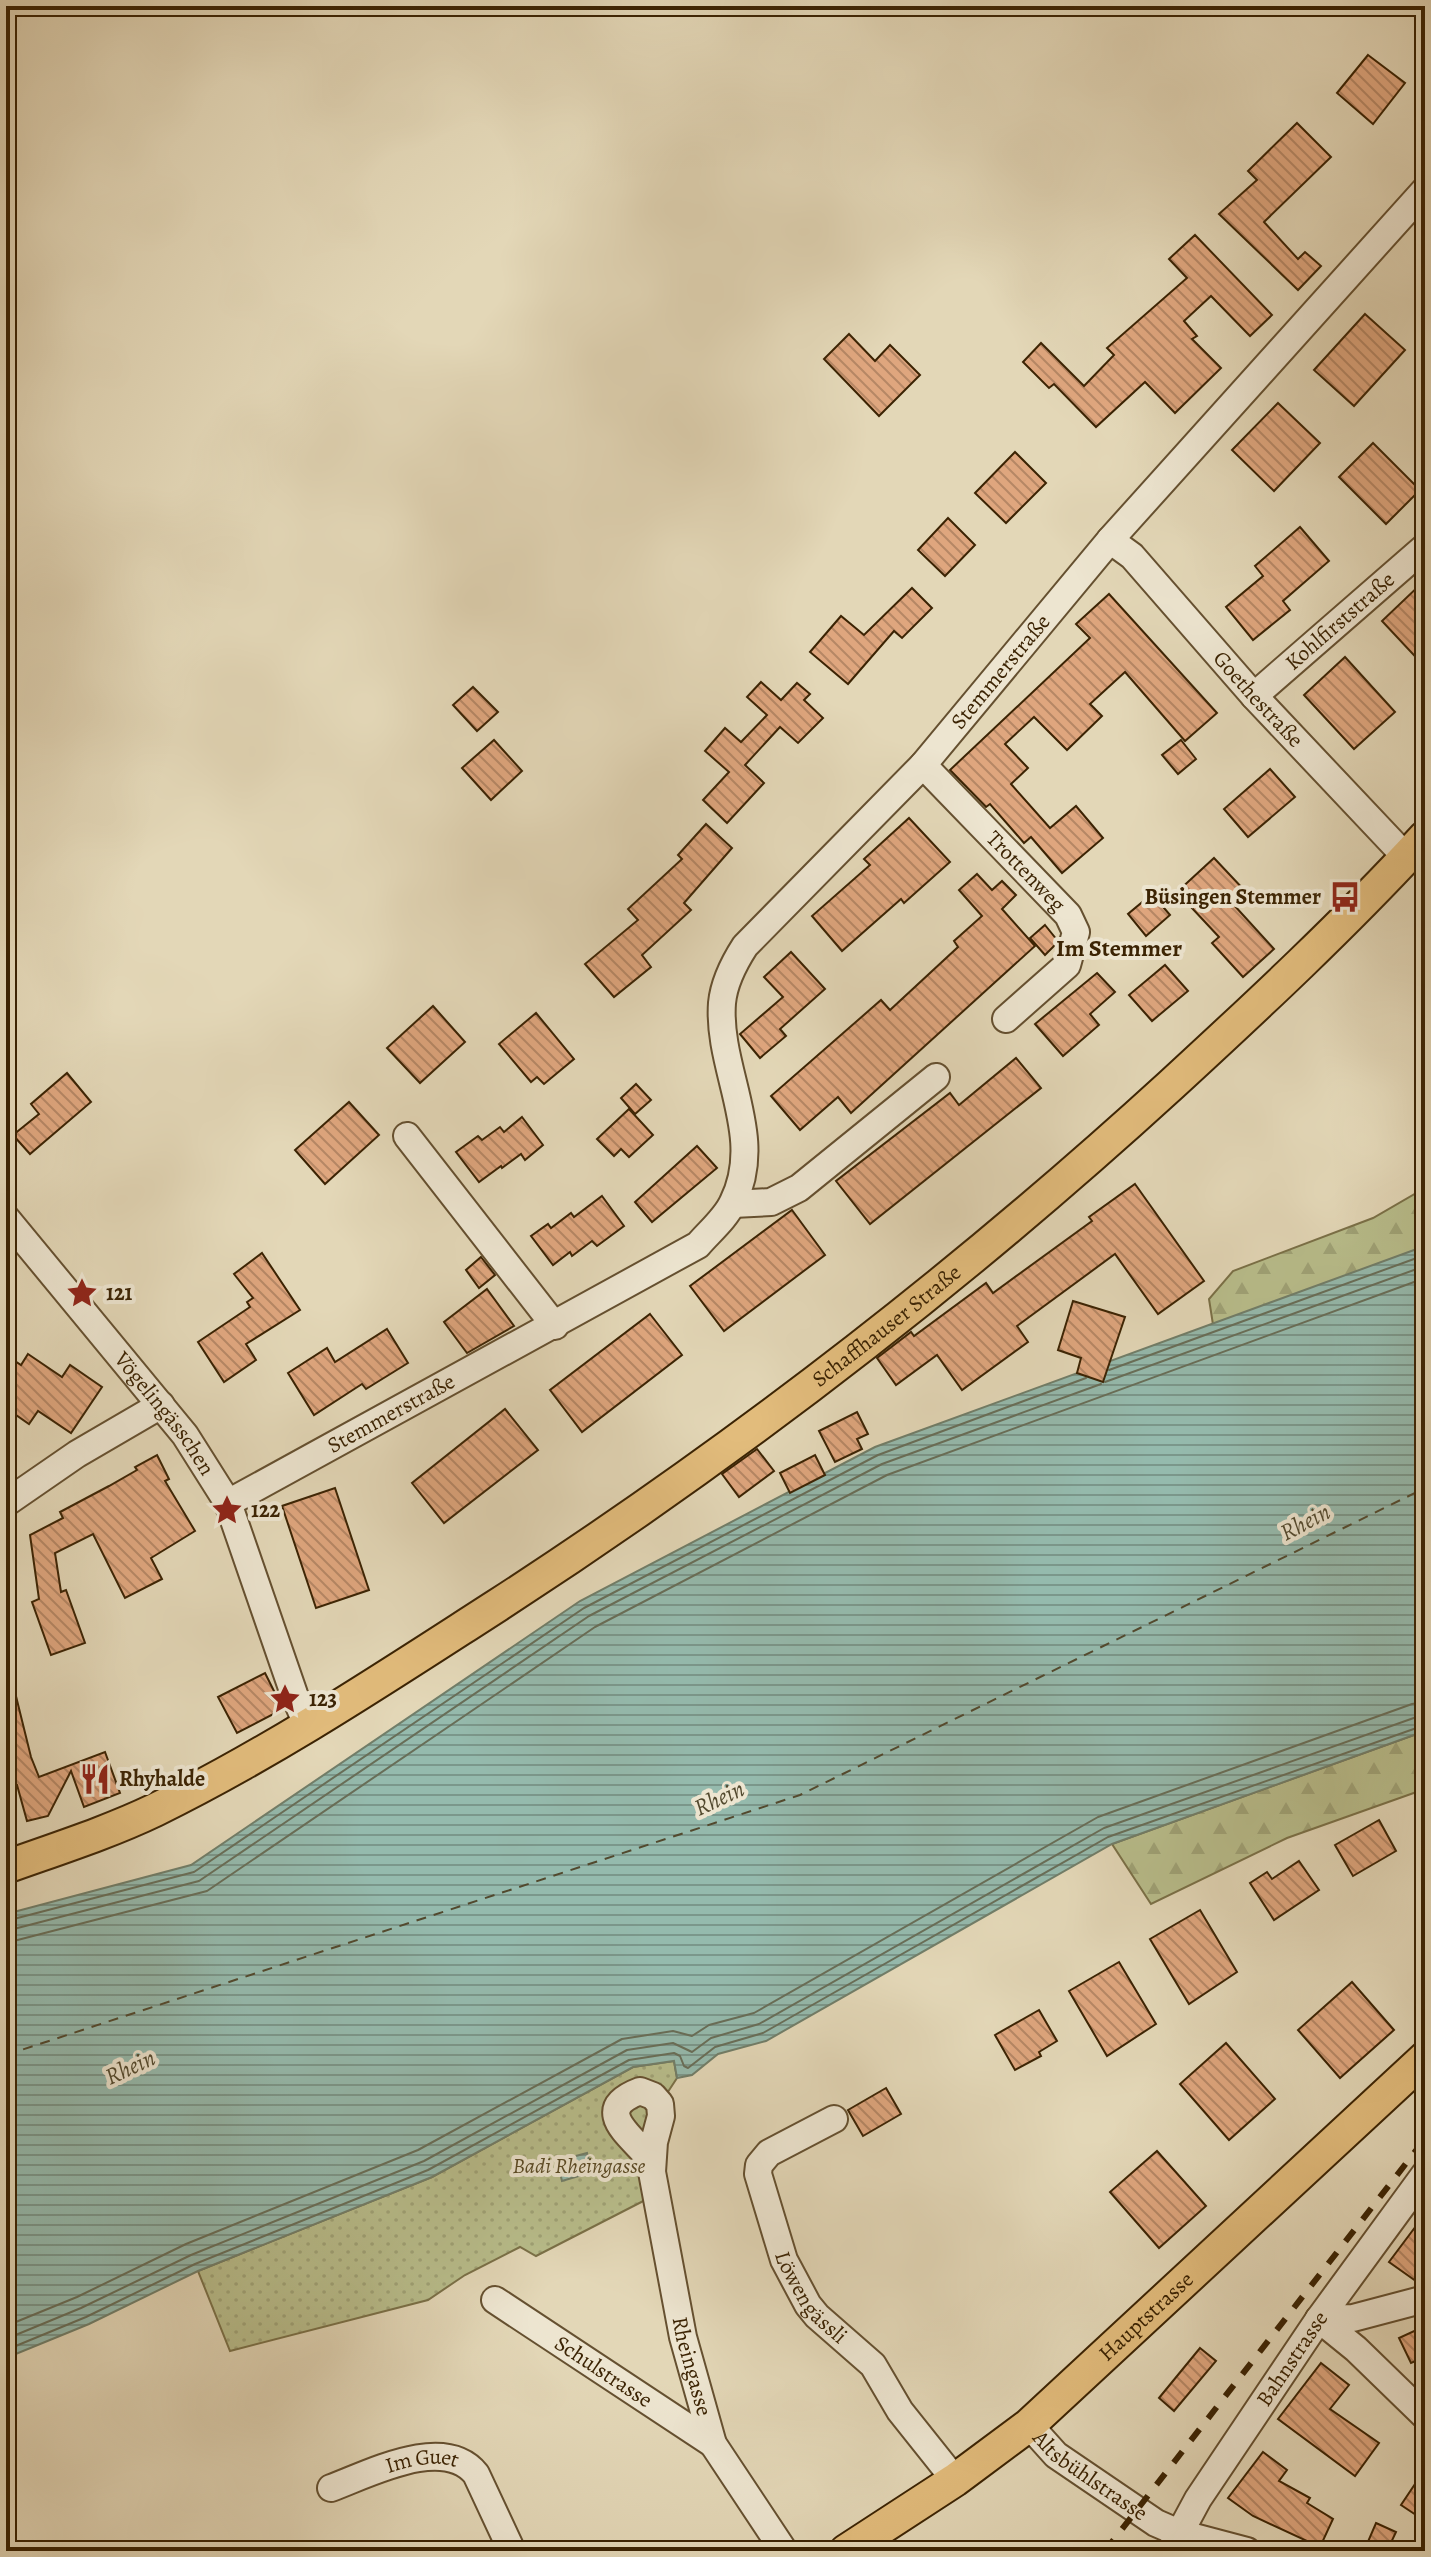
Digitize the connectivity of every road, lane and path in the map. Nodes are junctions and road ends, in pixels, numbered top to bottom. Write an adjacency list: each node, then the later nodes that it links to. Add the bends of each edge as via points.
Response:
1 (1425, 190): 2 (street, Stemmerstraße)
2 (1110, 540): 4 (street, Goethestraße, via 1132,556); 5 (street, Stemmerstraße)
3 (1425, 547): 4 (street, Kohlfirststraße)
4 (1254, 696): 6 (street, Goethestraße)
5 (923, 765): 7 (street, Trottenweg, via 1068,915 1076,932 1067,965); 10 (street, Stemmerstraße, via 761,927 733,964 722,1001 723,1036 745,1148)
6 (1416, 847): 16 (main road, Schaffhauser Straße, via 1214,1046 938,1287 805,1392 616,1528)
7 (1006, 1019)
8 (936, 1077): 10 (street, via 799,1188 771,1202)
9 (407, 1136): 12 (street)
10 (733, 1204): 12 (street, Stemmerstraße, via 698,1245)
11 (6, 1218): 13 (street, Vögelingässchen)
12 (555, 1326): 15 (street, Stemmerstraße)
13 (161, 1405): 14 (street); 15 (street, Vögelingässchen)
14 (6, 1503)
15 (228, 1503): 16 (street, Vögelingässchen, via 294,1694)
16 (298, 1733): 17 (main road, Schaffhauser Straße, via 152,1811)
17 (6, 1867)
18 (1425, 2058): 26 (main road, Hauptstrasse)
19 (834, 2119): 28 (street, Löwengässli, via 769,2153 759,2165 784,2260 817,2316 873,2365 900,2411)
20 (652, 2162): 27 (street, Rheingasse, via 683,2337)
21 (1425, 2174): 24 (street, Bahnstrasse)
22 (1425, 2299): 24 (street, via 1353,2318)
23 (495, 2300): 27 (street, Schulstrasse)
24 (1319, 2319): 25 (street); 30 (street, Bahnstrasse)
25 (1425, 2416)
26 (1029, 2425): 28 (main road, Hauptstrasse); 30 (street, Altsbühlstrasse, via 1056,2455 1156,2523)
27 (713, 2444): 32 (street, Rheingasse)
28 (955, 2480): 33 (main road, Hauptstrasse)
29 (331, 2488): 31 (street, Im Guet, via 425,2456 451,2457 476,2474)
30 (1174, 2542): 34 (street, Altsbühlstrasse)
31 (512, 2551)
32 (784, 2551)
33 (846, 2551)
34 (1247, 2551)

